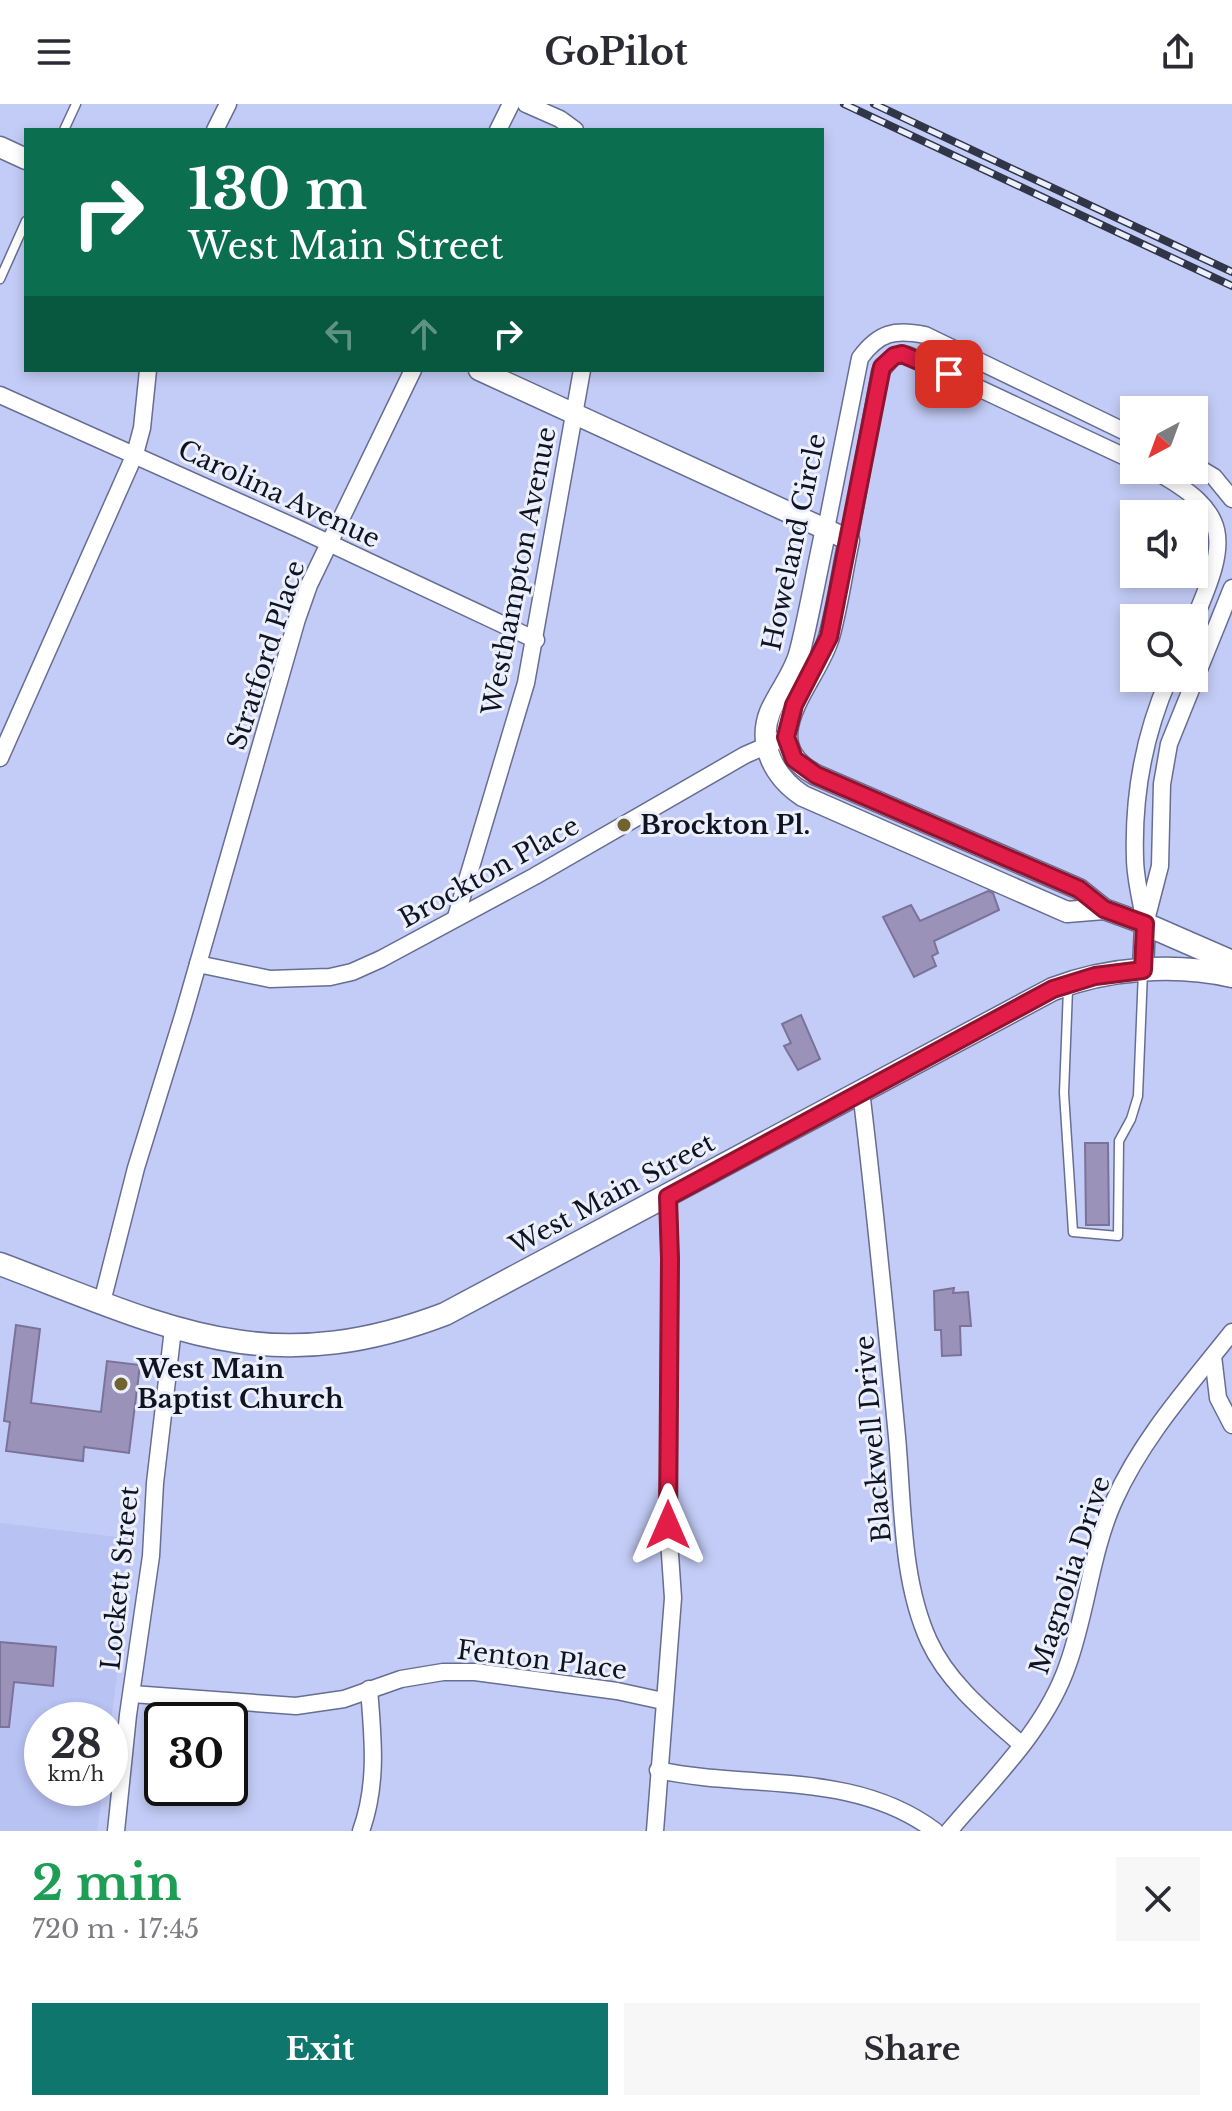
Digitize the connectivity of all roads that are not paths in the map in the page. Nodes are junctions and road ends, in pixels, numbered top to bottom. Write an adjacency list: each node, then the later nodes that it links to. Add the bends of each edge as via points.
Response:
1 (76, 104): 5 (lane)
2 (228, 104): 6 (street)
3 (511, 104): 7 (street)
4 (526, 104): 8 (street)
5 (65, 128)
6 (216, 128)
7 (499, 128)
8 (572, 128)
9 (0, 147): 10 (street)
10 (24, 158)
11 (24, 225): 12 (lane)
12 (0, 279)
13 (960, 352): 18 (street); 20 (street, Howeland Circle, via 900,330 877,338 860,358); 23 (street, Howeland Circle)
14 (148, 372): 24 (street)
15 (412, 372): 31 (street, Stratford Place)
16 (483, 372): 21 (street)
17 (582, 372): 21 (street, Westhampton Avenue)
18 (949, 374): 22 (street, Howeland Circle, via 908,355 894,356 880,372); 25 (street, Howeland Circle)
19 (0, 395): 24 (street, Carolina Avenue)
20 (848, 405): 22 (street); 29 (street, Howeland Circle)
21 (575, 414): 29 (street); 35 (street, Westhampton Avenue)
22 (872, 414): 30 (street, Howeland Circle)
23 (1120, 429)
24 (135, 454): 31 (street, Carolina Avenue); 41 (street)
25 (1120, 454)
26 (1208, 473): 28 (street)
27 (1189, 484): 32 (street, via 1216,513 1221,539)
28 (1232, 499)
29 (826, 529): 30 (street); 40 (street, Howeland Circle, via 799,654 771,711)
30 (849, 540): 39 (street, Howeland Circle, via 829,637 794,705)
31 (329, 544): 35 (street, Carolina Avenue); 50 (street, Stratford Place, via 297,619)
32 (1214, 574): 33 (street); 34 (street)
33 (1232, 586): 36 (street)
34 (1201, 604)
35 (536, 640): 47 (street, Westhampton Avenue)
36 (1208, 642)
37 (1163, 692): 42 (street)
38 (1188, 692): 43 (street)
39 (786, 737): 40 (street, Brockton Place); 44 (street, via 801,768)
40 (766, 745): 45 (street, via 789,787); 47 (street, Brockton Place)
41 (0, 758)
42 (1142, 759): 43 (street); 48 (street, via 1135,859)
43 (1166, 766): 48 (street, via 1160,866)
44 (947, 832): 45 (street); 46 (street, via 1079,889)
45 (938, 855): 46 (street, via 1067,912)
46 (1104, 909): 48 (street)
47 (456, 917): 50 (street, Brockton Place, via 381,959 330,977 270,979)
48 (1145, 924): 49 (main road); 51 (street)
49 (1232, 962)
50 (198, 964): 57 (street)
51 (1143, 970): 52 (main road, West Main Street); 53 (main road, West Main Street); 53 (lane, via 1138,1096 1119,1141 1118,1236 1073,1232 1064,1093)
52 (1232, 976)
53 (1068, 983): 54 (main road, West Main Street)
54 (861, 1091): 55 (main road, West Main Street); 65 (street, Blackwell Drive, via 918,1613 943,1666)
55 (668, 1197): 58 (main road, West Main Street, via 445,1314 374,1338 269,1346); 64 (street, via 668,1525 673,1598)
56 (0, 1264): 57 (main road, West Main Street)
57 (102, 1302): 58 (main road, West Main Street)
58 (173, 1329): 63 (street, Lockett Street)
59 (1232, 1332): 60 (street, Magnolia Drive)
60 (1213, 1356): 61 (street, via 1218,1398); 65 (street, Magnolia Drive, via 1155,1431 1113,1502 1069,1663 1056,1694)
61 (1232, 1425)
62 (369, 1689): 63 (street, Fenton Place, via 344,1699 296,1706); 64 (street, Fenton Place, via 443,1672 475,1672); 68 (street, via 375,1759)
63 (132, 1694): 67 (street, Lockett Street)
64 (663, 1701): 66 (street)
65 (1022, 1745): 71 (street, Magnolia Drive)
66 (658, 1770): 69 (street); 70 (street, via 849,1793 895,1806)
67 (116, 1831)
68 (361, 1831)
69 (655, 1831)
70 (935, 1831)
71 (949, 1831)

